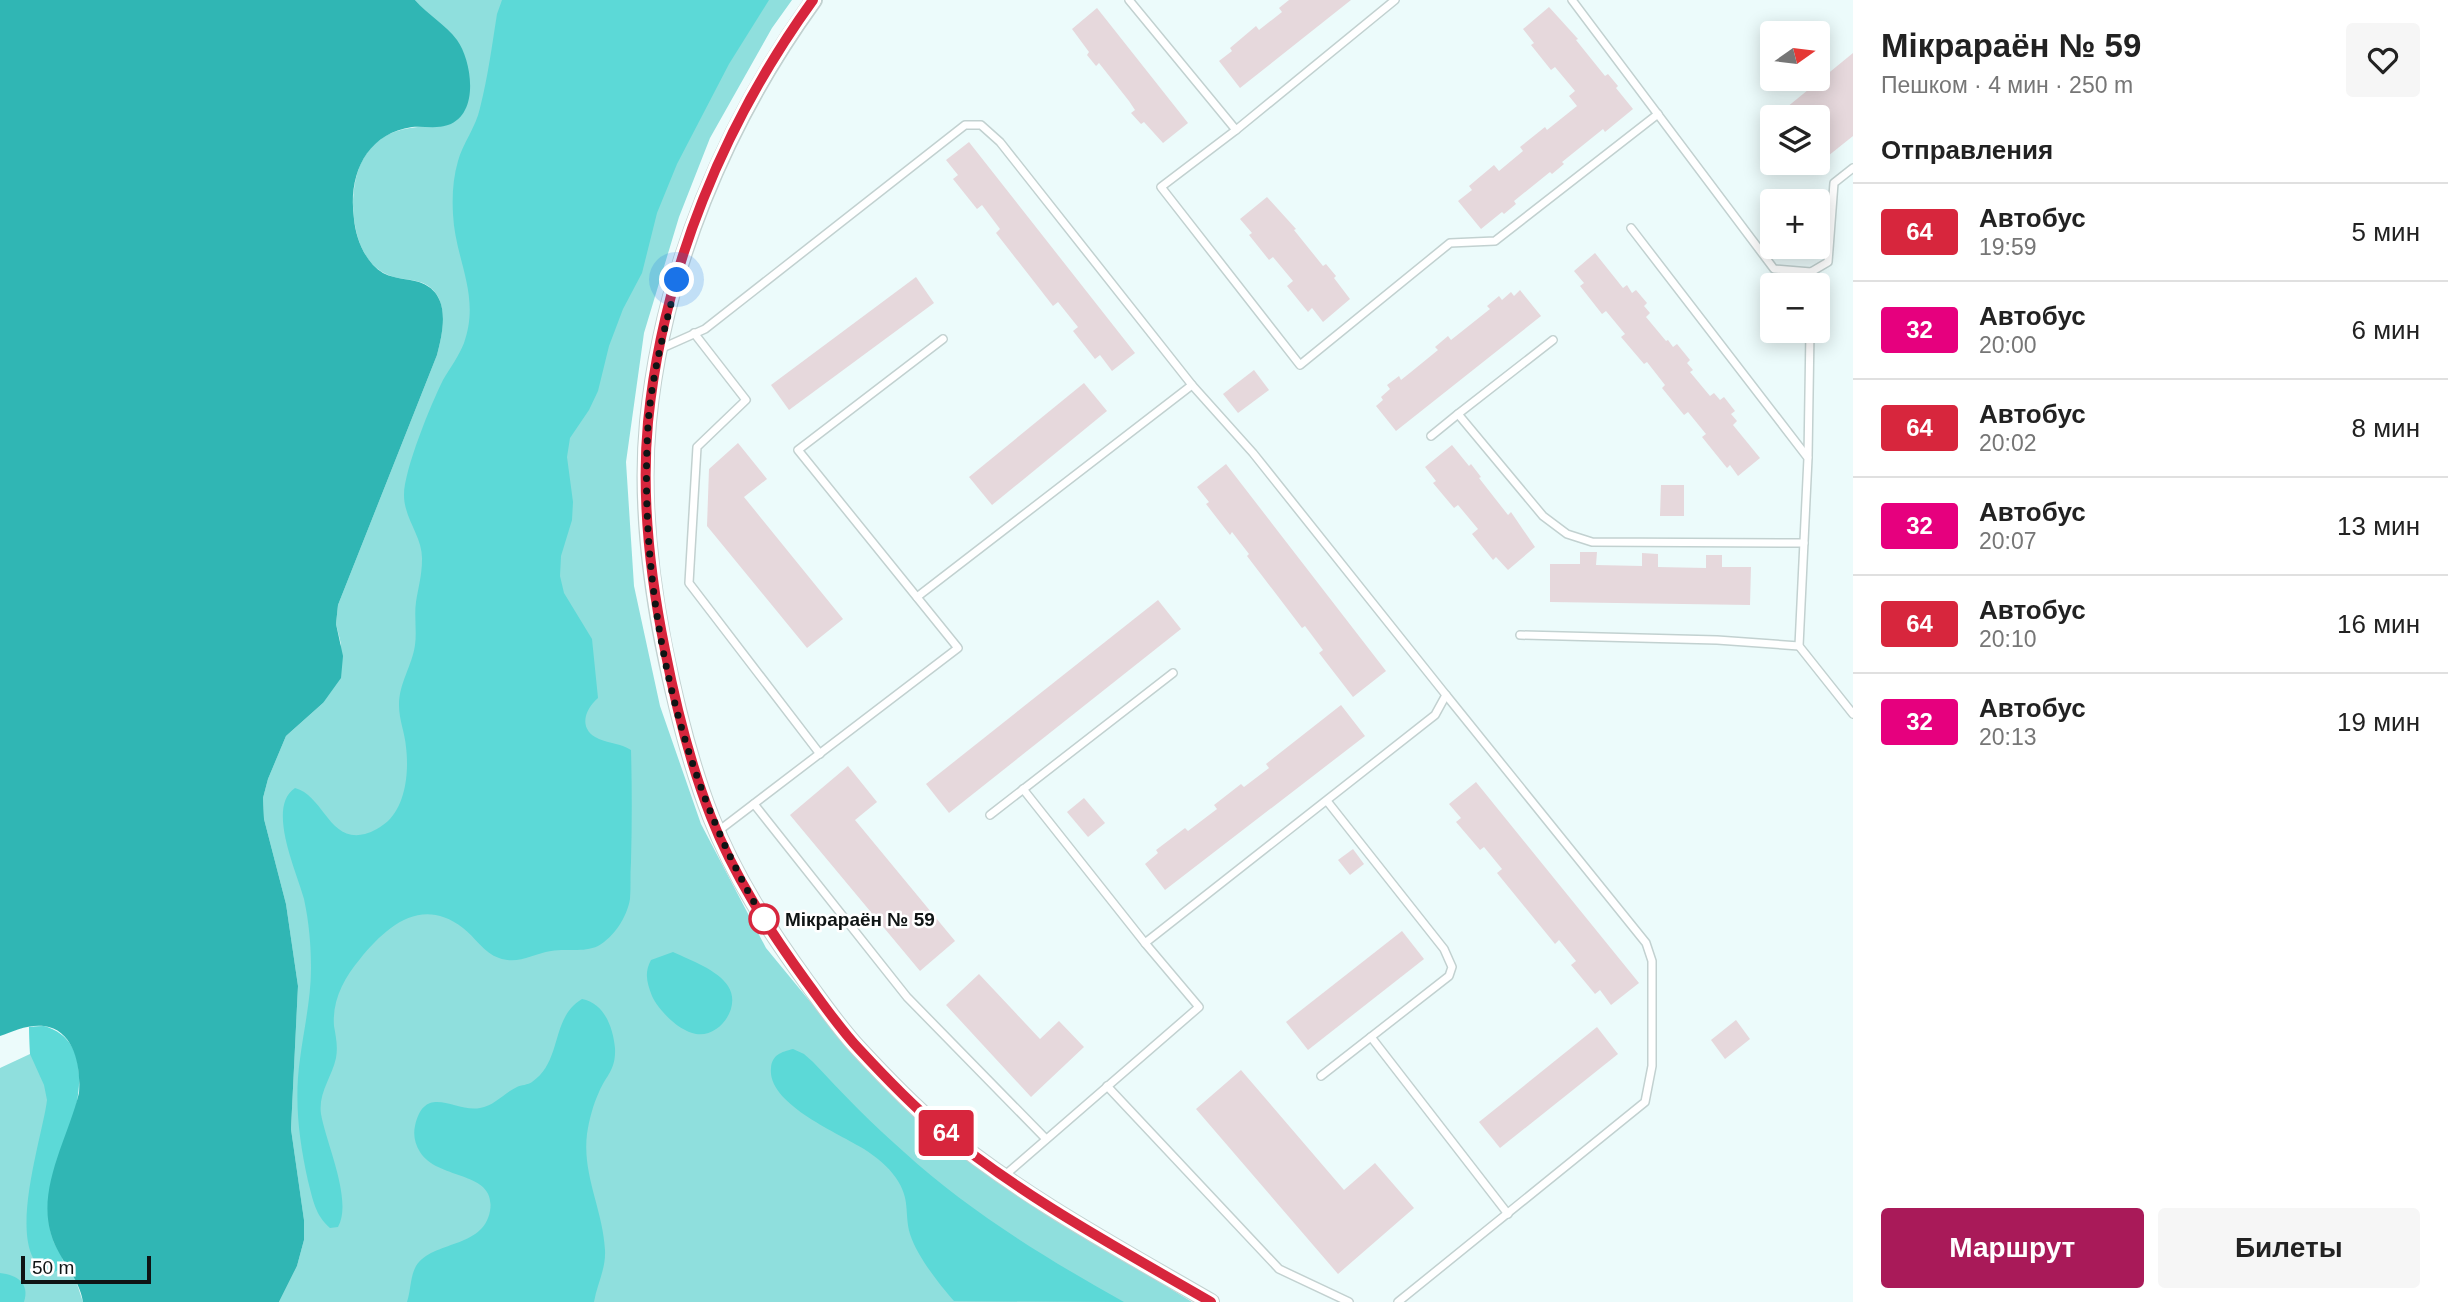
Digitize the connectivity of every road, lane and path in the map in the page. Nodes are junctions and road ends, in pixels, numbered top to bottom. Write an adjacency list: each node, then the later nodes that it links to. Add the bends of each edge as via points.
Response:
1 (814, 0): 14 (street, via 757,86 730,139 696,218)
2 (1129, 0): 6 (lane)
3 (1395, 0): 6 (lane)
4 (1572, 0): 5 (lane)
5 (1658, 114): 6 (lane, via 1495,241 1450,243 1300,365 1161,187); 9 (lane, via 1774,269)
6 (1236, 130)
7 (1853, 168): 9 (lane, via 1835,183 1828,262)
8 (1631, 228): 18 (lane)
9 (1811, 272)
10 (694, 333): 14 (lane); 15 (lane, via 965,125 981,125 1000,142); 26 (lane, via 746,400 697,447 689,583)
11 (943, 339): 20 (lane, via 798,450)
12 (1553, 340): 16 (lane)
13 (1810, 343): 18 (lane)
14 (660, 349): 31 (street, via 648,423 646,489 653,592 675,702)
15 (1192, 385): 20 (lane); 24 (lane, via 1253,453)
16 (1458, 414): 17 (lane); 19 (lane, via 1543,516 1567,534 1592,542)
17 (1431, 436)
18 (1808, 458): 19 (lane)
19 (1804, 543): 22 (lane)
20 (917, 597): 26 (lane, via 958,648)
21 (1520, 635): 22 (lane)
22 (1799, 646): 25 (lane)
23 (1172, 673): 27 (lane)
24 (1446, 695): 28 (lane, via 1435,715); 38 (lane, via 1646,943 1652,961 1652,1066 1645,1102)
25 (1853, 714)
26 (820, 754): 29 (lane)
27 (1023, 789): 30 (lane); 32 (lane)
28 (1327, 801): 32 (lane); 33 (lane, via 1444,949 1452,967 1449,976)
29 (754, 804): 31 (lane); 36 (lane, via 907,997)
30 (990, 815)
31 (718, 832): 37 (street, via 776,940 857,1047 937,1126)
32 (1145, 943): 35 (lane, via 1199,1007)
33 (1370, 1037): 34 (lane); 38 (lane)
34 (1321, 1076)
35 (1107, 1086): 36 (lane); 40 (lane, via 1279,1269)
36 (1046, 1139): 37 (lane)
37 (1004, 1176): 39 (street)
38 (1508, 1214): 41 (lane)
39 (1211, 1302)
40 (1349, 1302)
41 (1398, 1302)

